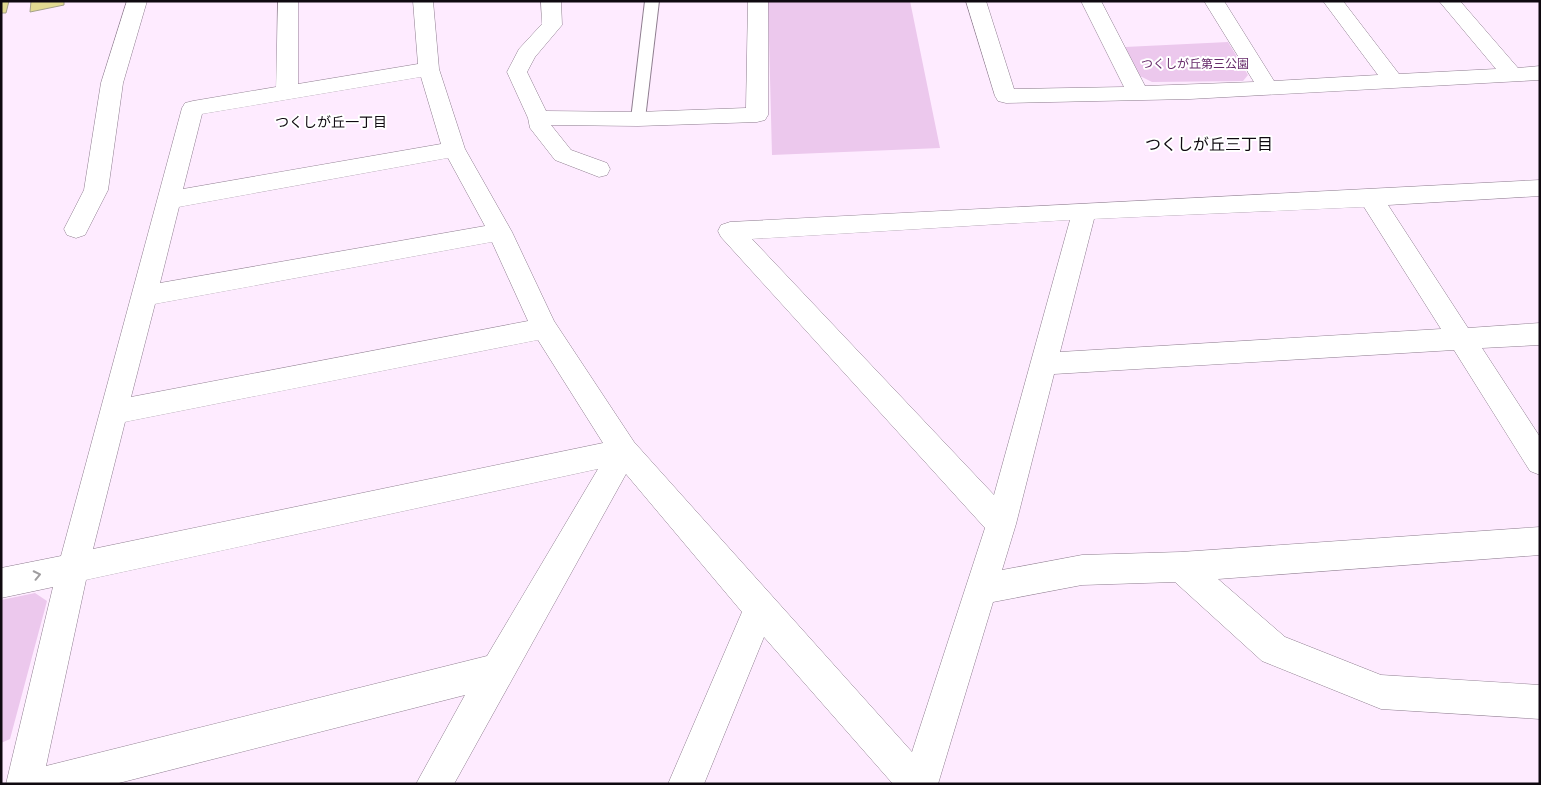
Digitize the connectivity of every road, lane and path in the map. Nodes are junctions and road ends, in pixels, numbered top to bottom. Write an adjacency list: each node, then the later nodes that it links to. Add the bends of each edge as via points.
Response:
1 (137, 1): 27 (street, via 112,83 96,190)
2 (288, 1): 18 (street)
3 (423, 1): 12 (street)
4 (551, 1): 19 (street, via 552,25 526,54 517,72)
5 (652, 1): 20 (lane)
6 (758, 1): 20 (street, via 757,115)
7 (976, 1): 17 (street, via 1006,96)
8 (1091, 1): 17 (street)
9 (1214, 1): 16 (street)
10 (1333, 1): 15 (street)
11 (1449, 1): 14 (street)
12 (430, 69): 18 (street); 21 (street)
13 (1540, 73): 14 (street)
14 (1513, 75): 15 (street)
15 (1392, 81): 16 (street)
16 (1268, 88): 17 (street)
17 (1137, 92)
18 (287, 93): 25 (street, via 193,108)
19 (539, 118): 20 (street); 22 (street, via 541,128 564,155)
20 (638, 119)
21 (454, 149): 25 (street); 28 (street)
22 (599, 169)
23 (1540, 188): 24 (street)
24 (1371, 198): 26 (street); 32 (street)
25 (170, 200): 29 (street)
26 (1084, 211): 33 (street); 37 (street, via 730,231)
27 (76, 229)
28 (500, 232): 29 (street); 30 (street)
29 (145, 296): 34 (street)
30 (545, 328): 34 (street); 35 (street)
31 (1540, 334): 32 (street)
32 (1461, 339): 33 (street); 36 (street)
33 (1044, 364): 37 (street)
34 (115, 412): 39 (street)
35 (624, 451): 39 (street); 43 (street); 44 (street)
36 (1540, 462)
37 (1001, 524): 42 (street)
38 (1540, 541): 40 (street)
39 (73, 567): 41 (street, one-way to 39); 46 (street)
40 (1181, 567): 42 (street, via 1082,570); 45 (street, via 1274,649 1381,692)
41 (1, 583)
42 (981, 589): 50 (street)
43 (760, 608): 49 (street); 50 (street)
44 (497, 670): 47 (street); 48 (street)
45 (1540, 702)
46 (24, 784)
47 (44, 784)
48 (434, 784)
49 (686, 784)
50 (919, 784)

